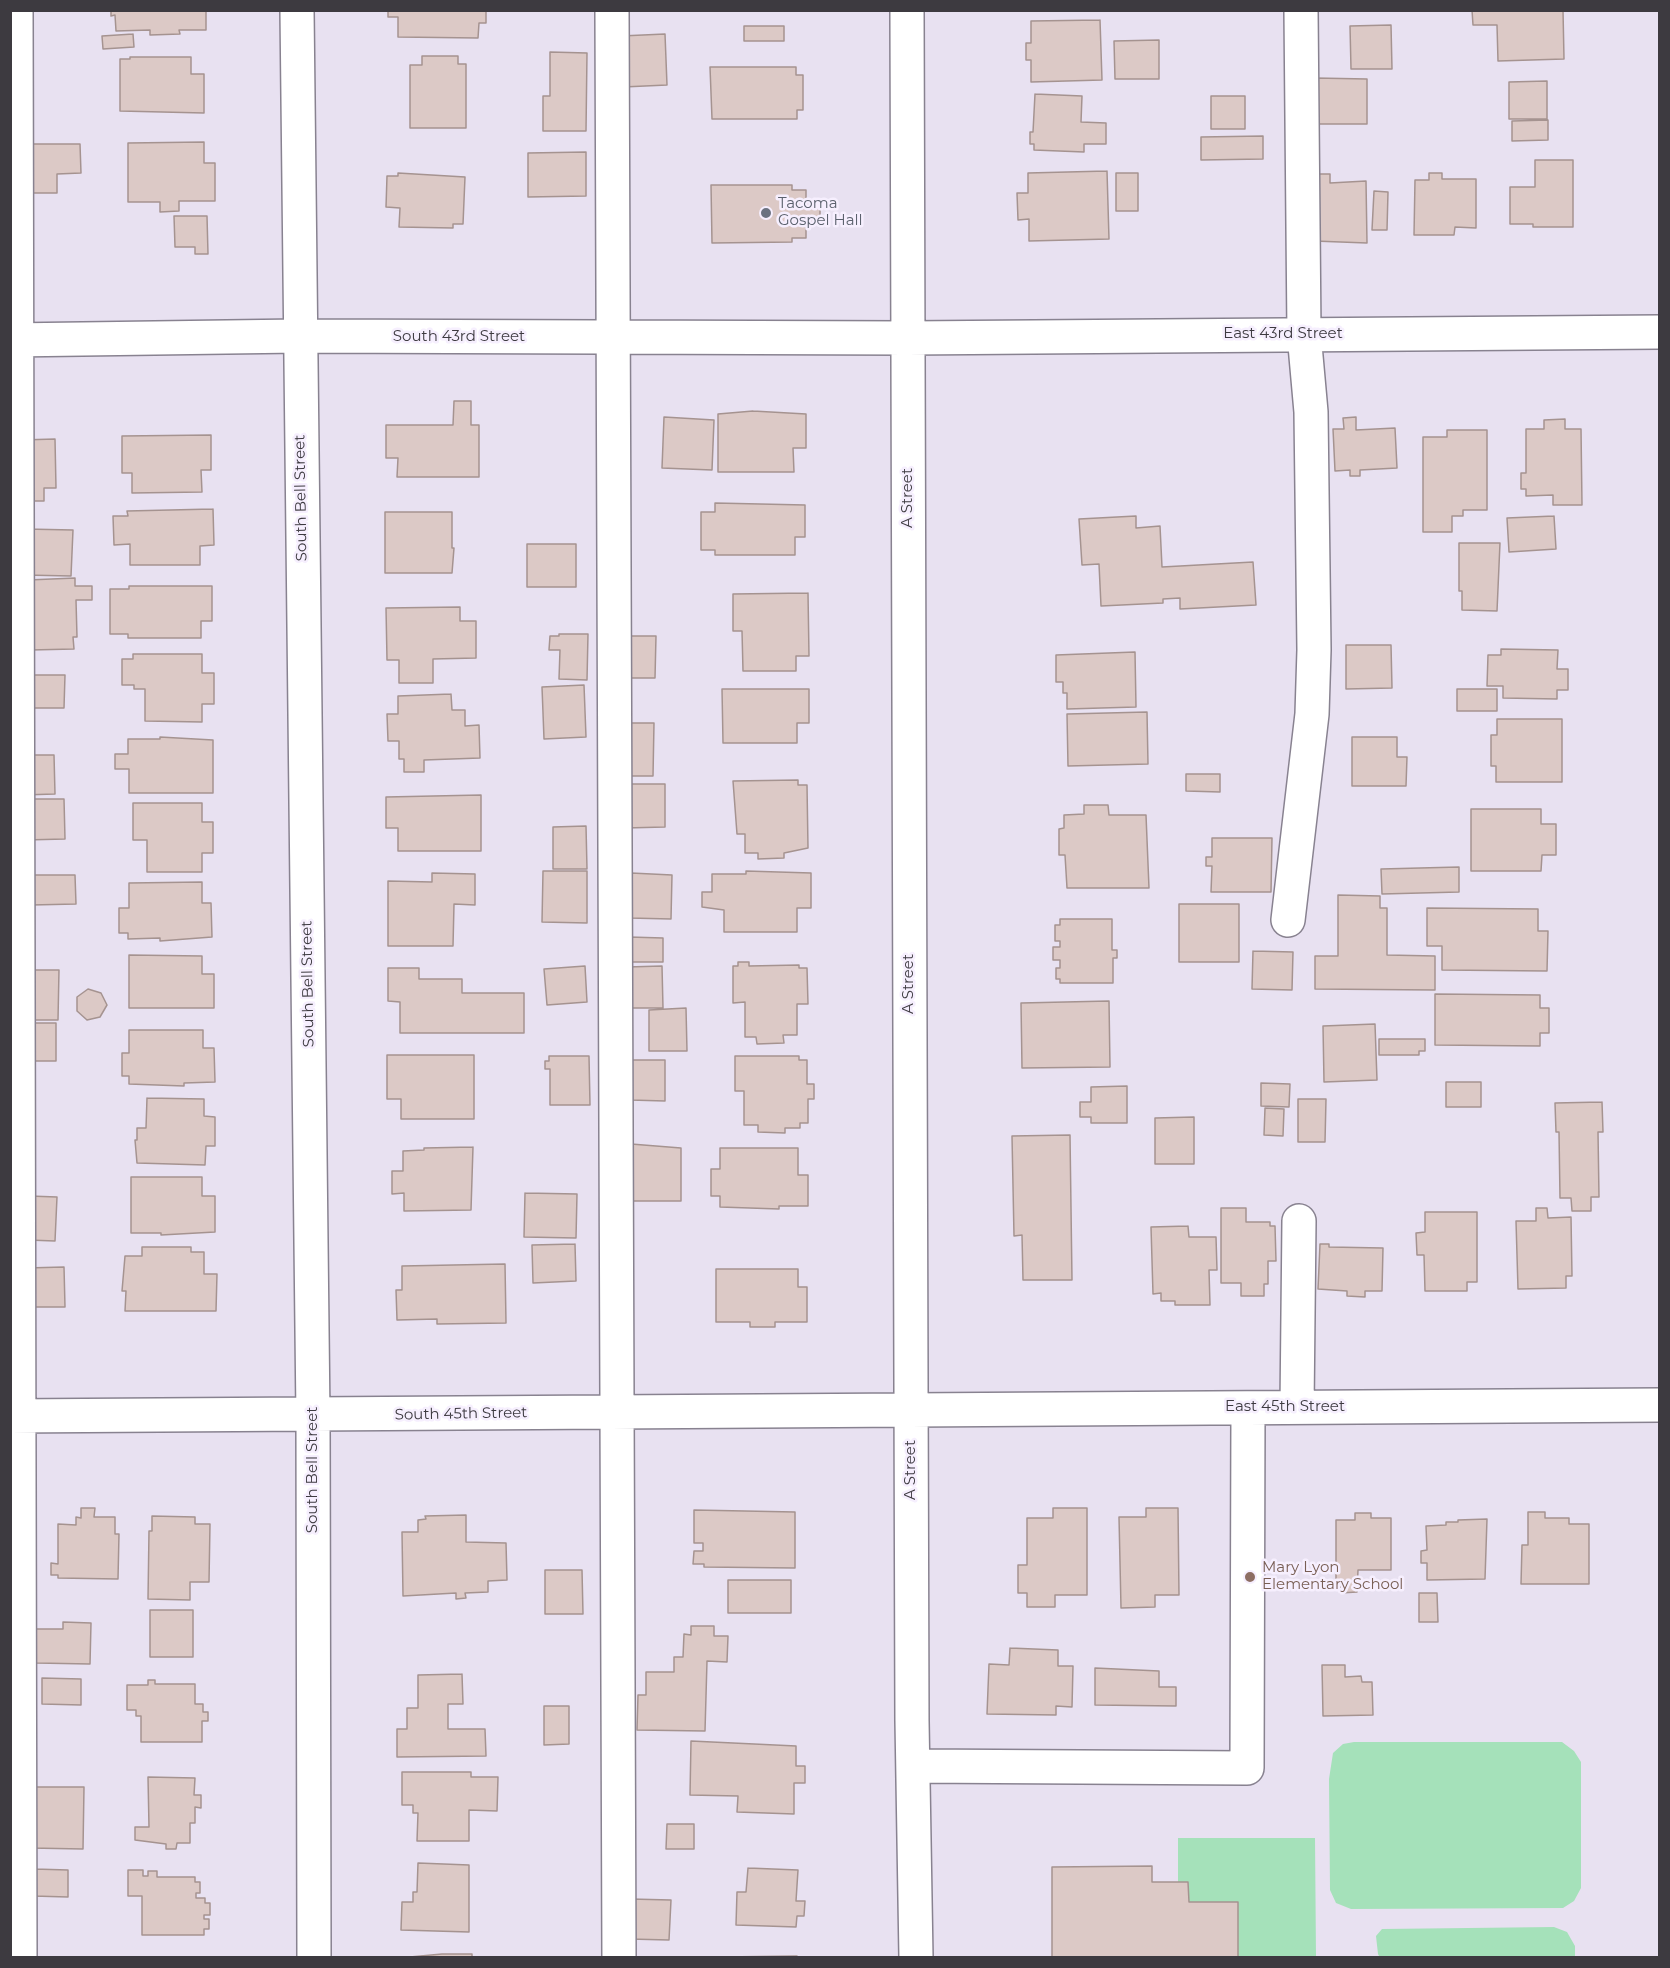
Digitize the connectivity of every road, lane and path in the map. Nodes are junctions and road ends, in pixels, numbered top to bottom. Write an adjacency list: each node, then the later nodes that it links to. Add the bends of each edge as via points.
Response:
1 (16, 10): 11 (street)
2 (297, 10): 8 (street, South Bell Street)
3 (612, 10): 9 (street)
4 (907, 10): 10 (street, A Street)
5 (1301, 10): 7 (street)
6 (1659, 332): 7 (street, East 43rd Street)
7 (1304, 334): 10 (street, East 43rd Street); 12 (street, via 1311,412 1314,650 1312,714)
8 (299, 336): 9 (street, South 43rd Street); 11 (street, South 43rd Street); 20 (street, South Bell Street)
9 (613, 338): 10 (street, South 43rd Street); 18 (street)
10 (908, 338): 17 (street, A Street)
11 (14, 340): 19 (street)
12 (1288, 920)
13 (1299, 1221): 15 (street)
14 (1659, 1405): 15 (street, East 45th Street)
15 (1297, 1407): 16 (street, East 45th Street)
16 (1248, 1408): 17 (street, East 45th Street); 21 (street, via 1247,1768)
17 (911, 1409): 18 (street, South 45th Street); 21 (street, A Street)
18 (617, 1413): 20 (street, South 45th Street); 24 (street)
19 (14, 1416): 20 (street, South 45th Street); 22 (street)
20 (313, 1416): 23 (street, South Bell Street)
21 (913, 1766): 25 (street, A Street)
22 (20, 1958)
23 (314, 1958)
24 (619, 1958)
25 (916, 1958)

